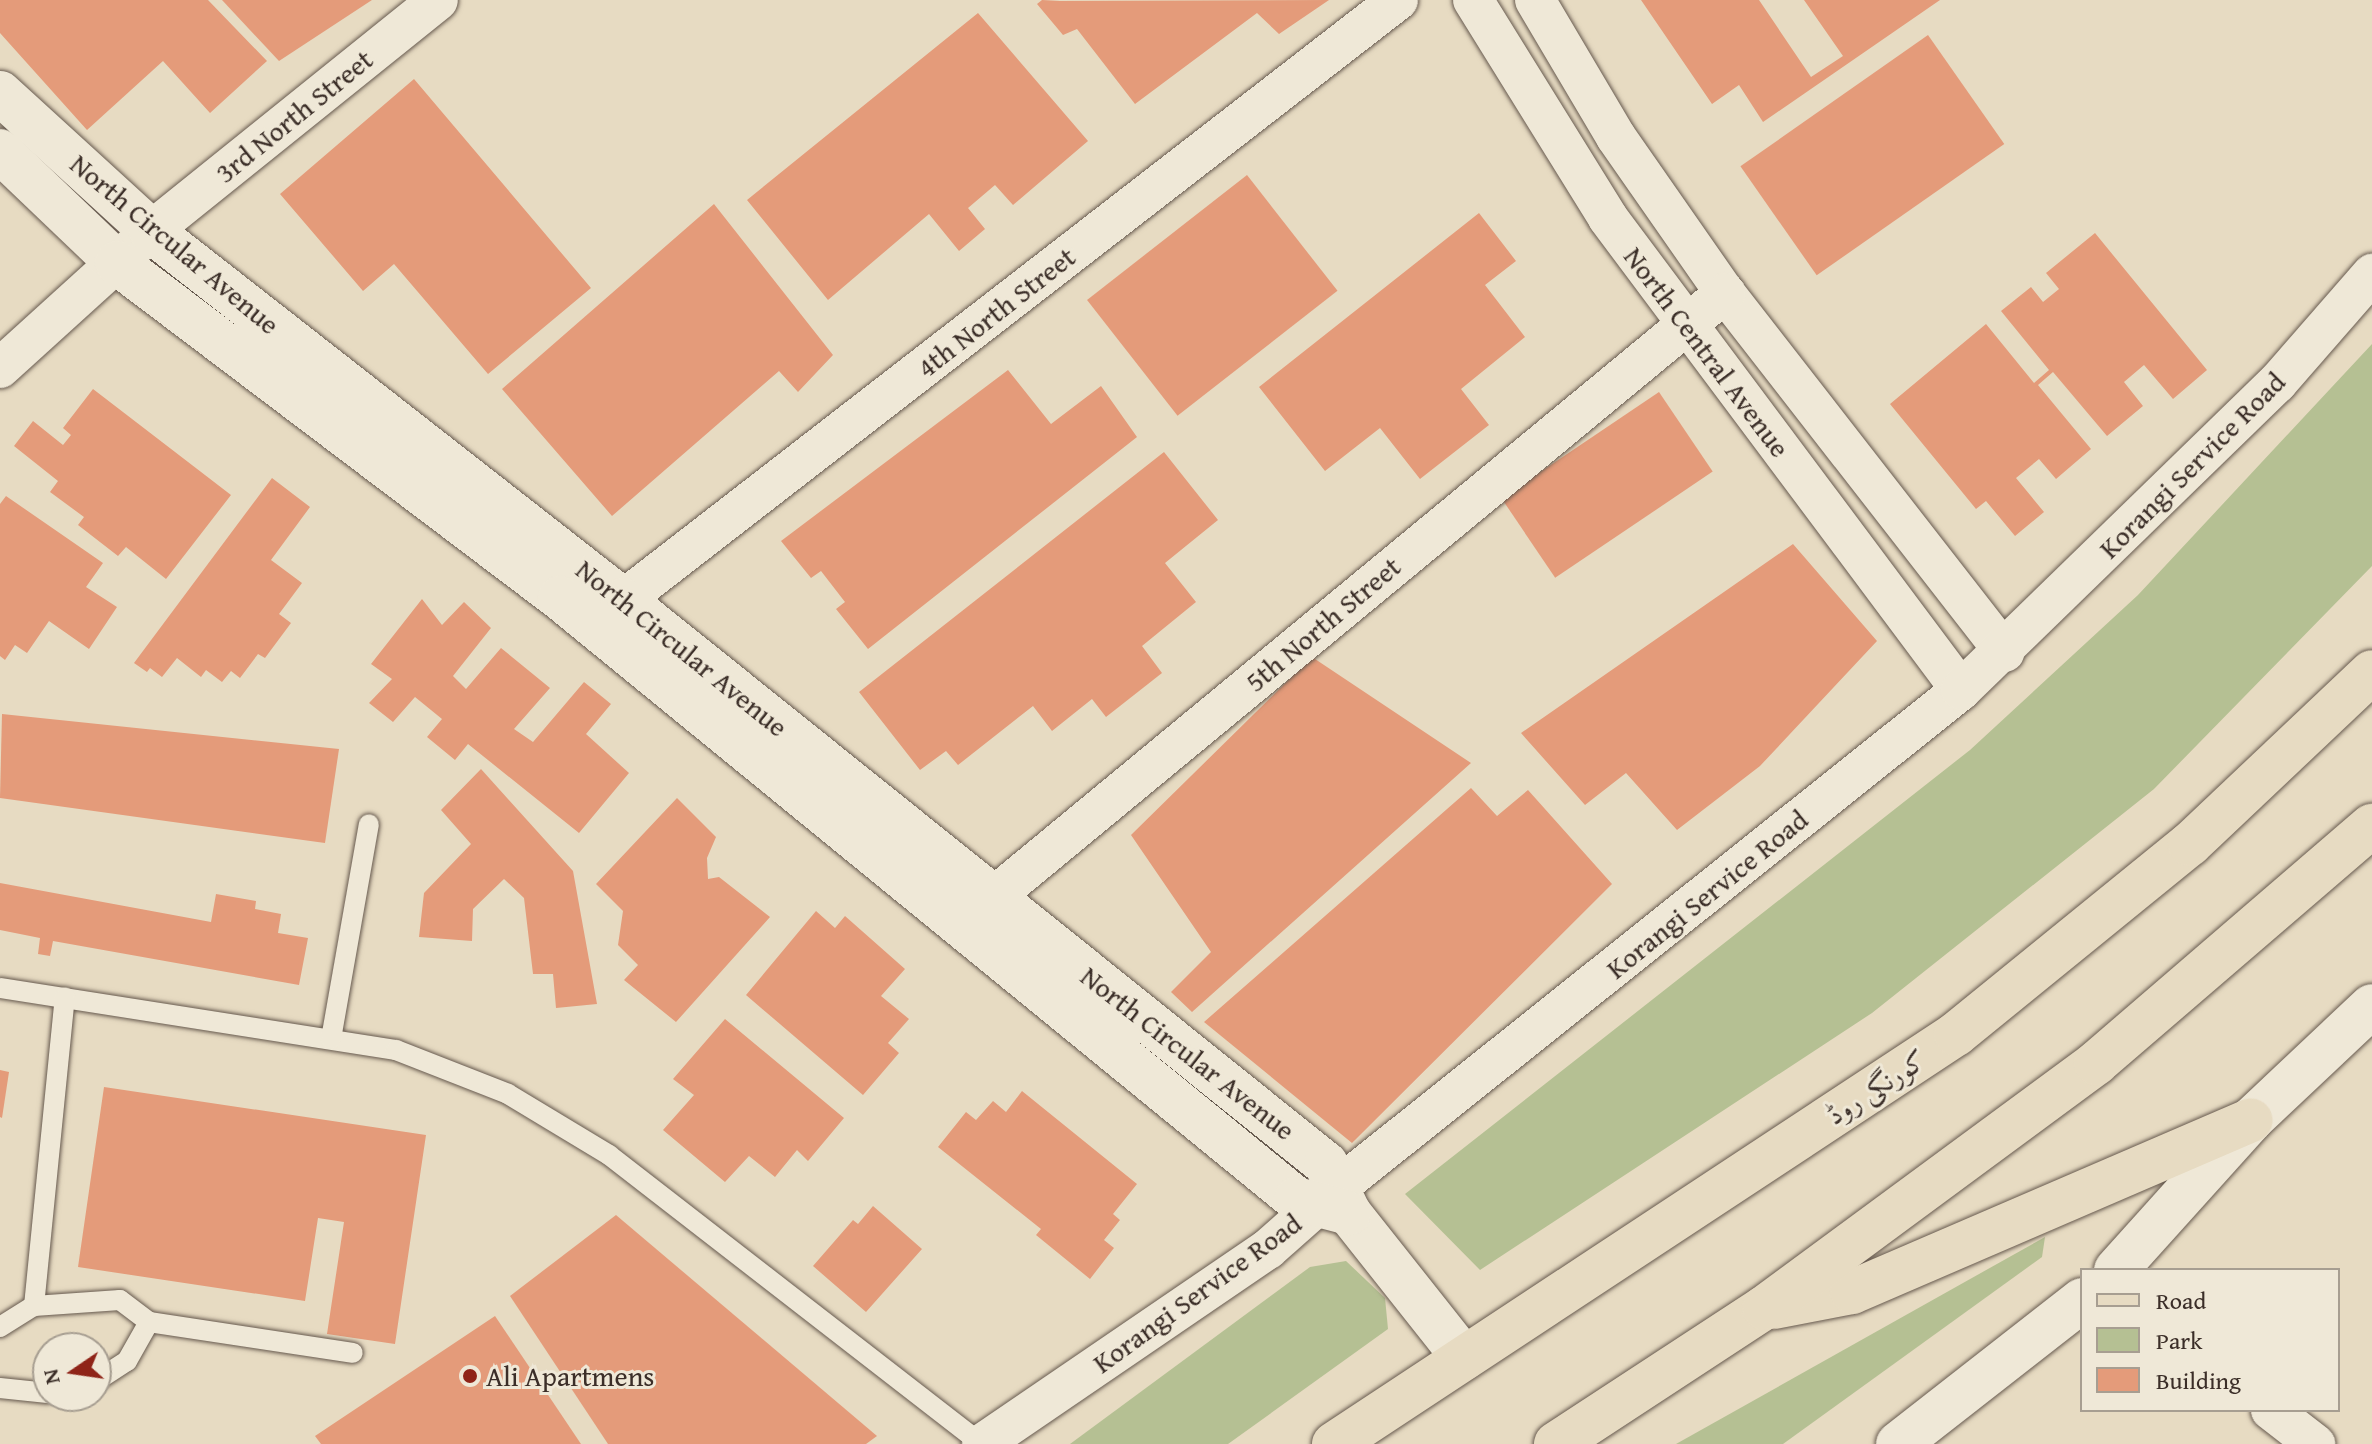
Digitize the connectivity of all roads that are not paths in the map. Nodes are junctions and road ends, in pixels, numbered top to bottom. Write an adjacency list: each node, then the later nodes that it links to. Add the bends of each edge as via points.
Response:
1 (438, 0): 7 (street, 3rd North Street)
2 (1398, 0): 13 (street, 4th North Street)
3 (1473, 0): 11 (street, North Central Avenue, via 1608,218)
4 (1535, 0): 10 (street, North Central Avenue, via 1616,137)
5 (0, 93): 7 (street, North Circular Avenue)
6 (0, 151): 8 (street, North Circular Avenue)
7 (151, 231): 8 (street, 3rd North Street); 13 (street, North Circular Avenue)
8 (117, 263): 12 (street); 13 (street, North Circular Avenue)
9 (2372, 274): 14 (street, Korangi Service Road, via 2277,383)
10 (1725, 293): 11 (street, 5th North Street); 14 (street, North Central Avenue)
11 (1686, 325): 16 (street, North Central Avenue); 19 (street, 5th North Street)
12 (0, 368)
13 (610, 614): 19 (street, North Circular Avenue)
14 (2004, 652): 16 (street, Korangi Service Road)
15 (2372, 672): 33 (main road, کورنگی روڈ, via 2190,844 1956,1034)
16 (1961, 690): 25 (street, Korangi Service Road)
17 (369, 824): 23 (lane)
18 (2372, 826): 29 (main road, via 2096,1063)
19 (976, 911): 25 (street, North Circular Avenue, via 1296,1199)
20 (0, 988): 21 (lane)
21 (65, 998): 23 (lane); 28 (lane)
22 (2372, 1006): 24 (street)
23 (331, 1039): 38 (lane, via 396,1050 508,1094 609,1155)
24 (2251, 1120): 26 (street); 29 (main road, via 1852,1292)
25 (1334, 1202): 33 (street, North Circular Avenue); 38 (street, Korangi Service Road)
26 (2118, 1268)
27 (2080, 1302): 41 (street)
28 (34, 1306): 30 (lane, via 120,1300); 31 (lane)
29 (1764, 1308): 40 (main road)
30 (149, 1322): 32 (lane); 34 (lane, via 127,1361)
31 (0, 1327)
32 (353, 1353)
33 (1464, 1358): 39 (main road, کورنگی روڈ)
34 (112, 1371)
35 (0, 1388): 36 (lane)
36 (32, 1391)
37 (2274, 1412): 42 (street)
38 (982, 1444)
39 (1334, 1444)
40 (1556, 1444)
41 (1898, 1444)
42 (2315, 1444)

